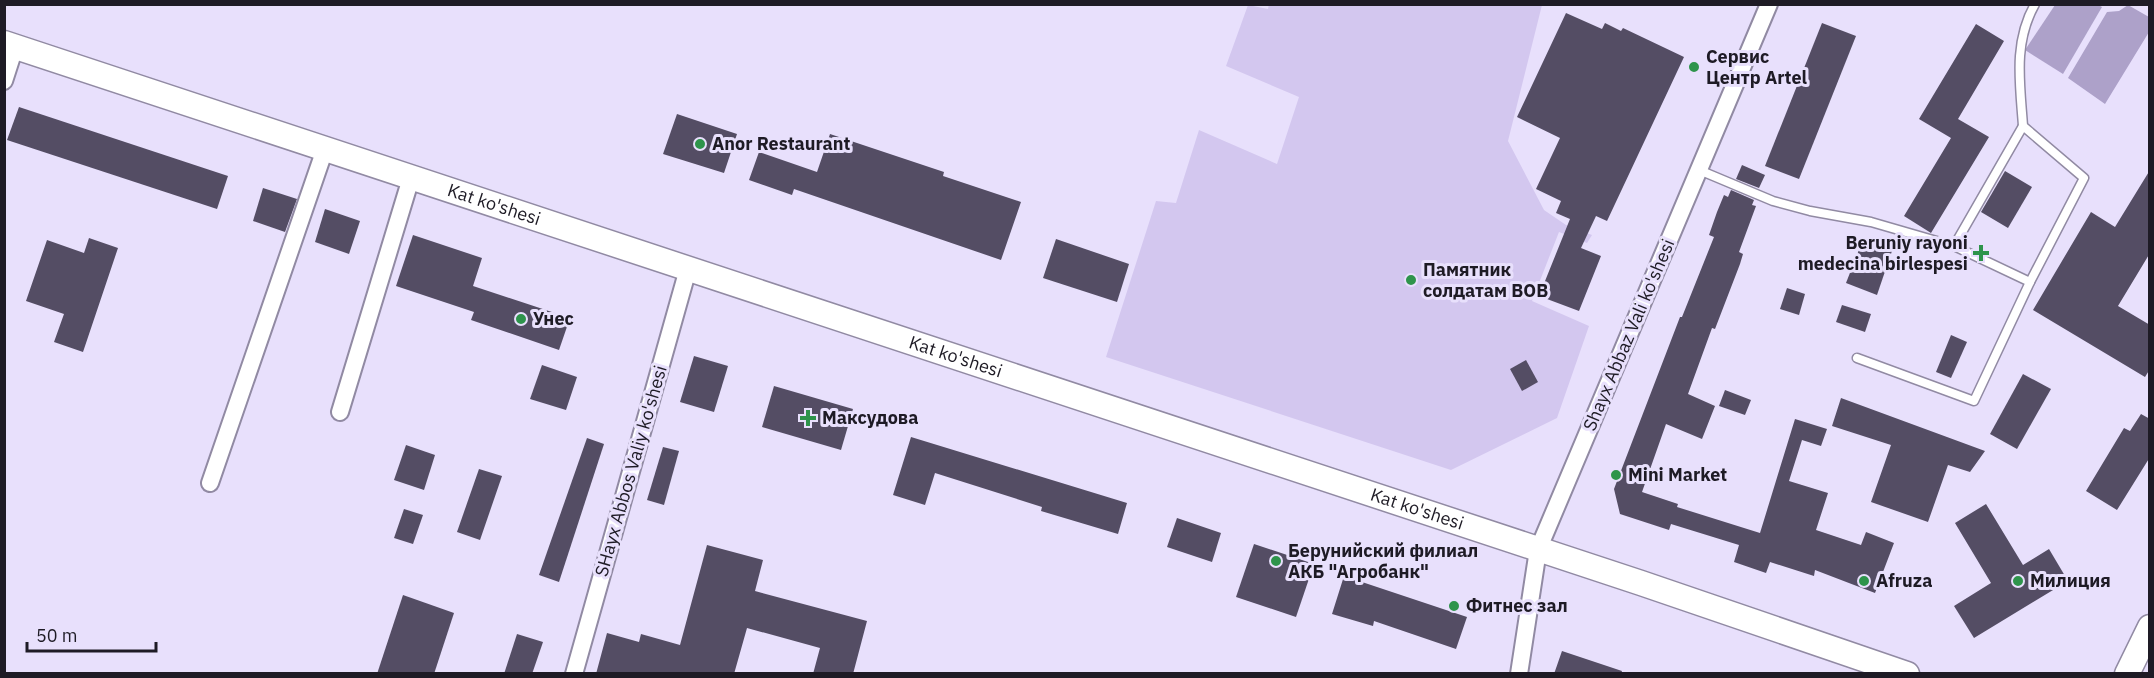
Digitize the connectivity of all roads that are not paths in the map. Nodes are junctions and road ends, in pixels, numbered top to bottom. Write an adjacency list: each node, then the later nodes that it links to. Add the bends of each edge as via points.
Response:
1 (1769, 4): 7 (street, Shayx Abbaz Vali ko'shesi)
2 (2035, 4): 5 (lane, via 2018,55)
3 (10, 45): 4 (street); 6 (street, Kat ko'shesi)
4 (4, 81)
5 (2023, 126): 9 (lane); 11 (lane, via 2084,178)
6 (325, 149): 8 (street, Kat ko'shesi); 14 (street)
7 (1698, 170): 9 (lane, via 1773,201 1871,222); 15 (street, Shayx Abbaz Vali ko'shesi)
8 (411, 178): 10 (street, Kat ko'shesi); 13 (street)
9 (1954, 246): 11 (lane)
10 (688, 269): 15 (street, Kat ko'shesi); 17 (street, SHayx Abbos Valiy ko'shesi)
11 (2030, 282): 12 (lane, via 1974,401)
12 (1857, 358)
13 (340, 412)
14 (210, 483)
15 (1538, 550): 18 (street, Shayx Abbaz Vali ko'shesi); 19 (street, Kat ko'shesi)
16 (2150, 627): 20 (street)
17 (574, 674)
18 (1519, 674)
19 (1907, 674)
20 (2127, 674)

